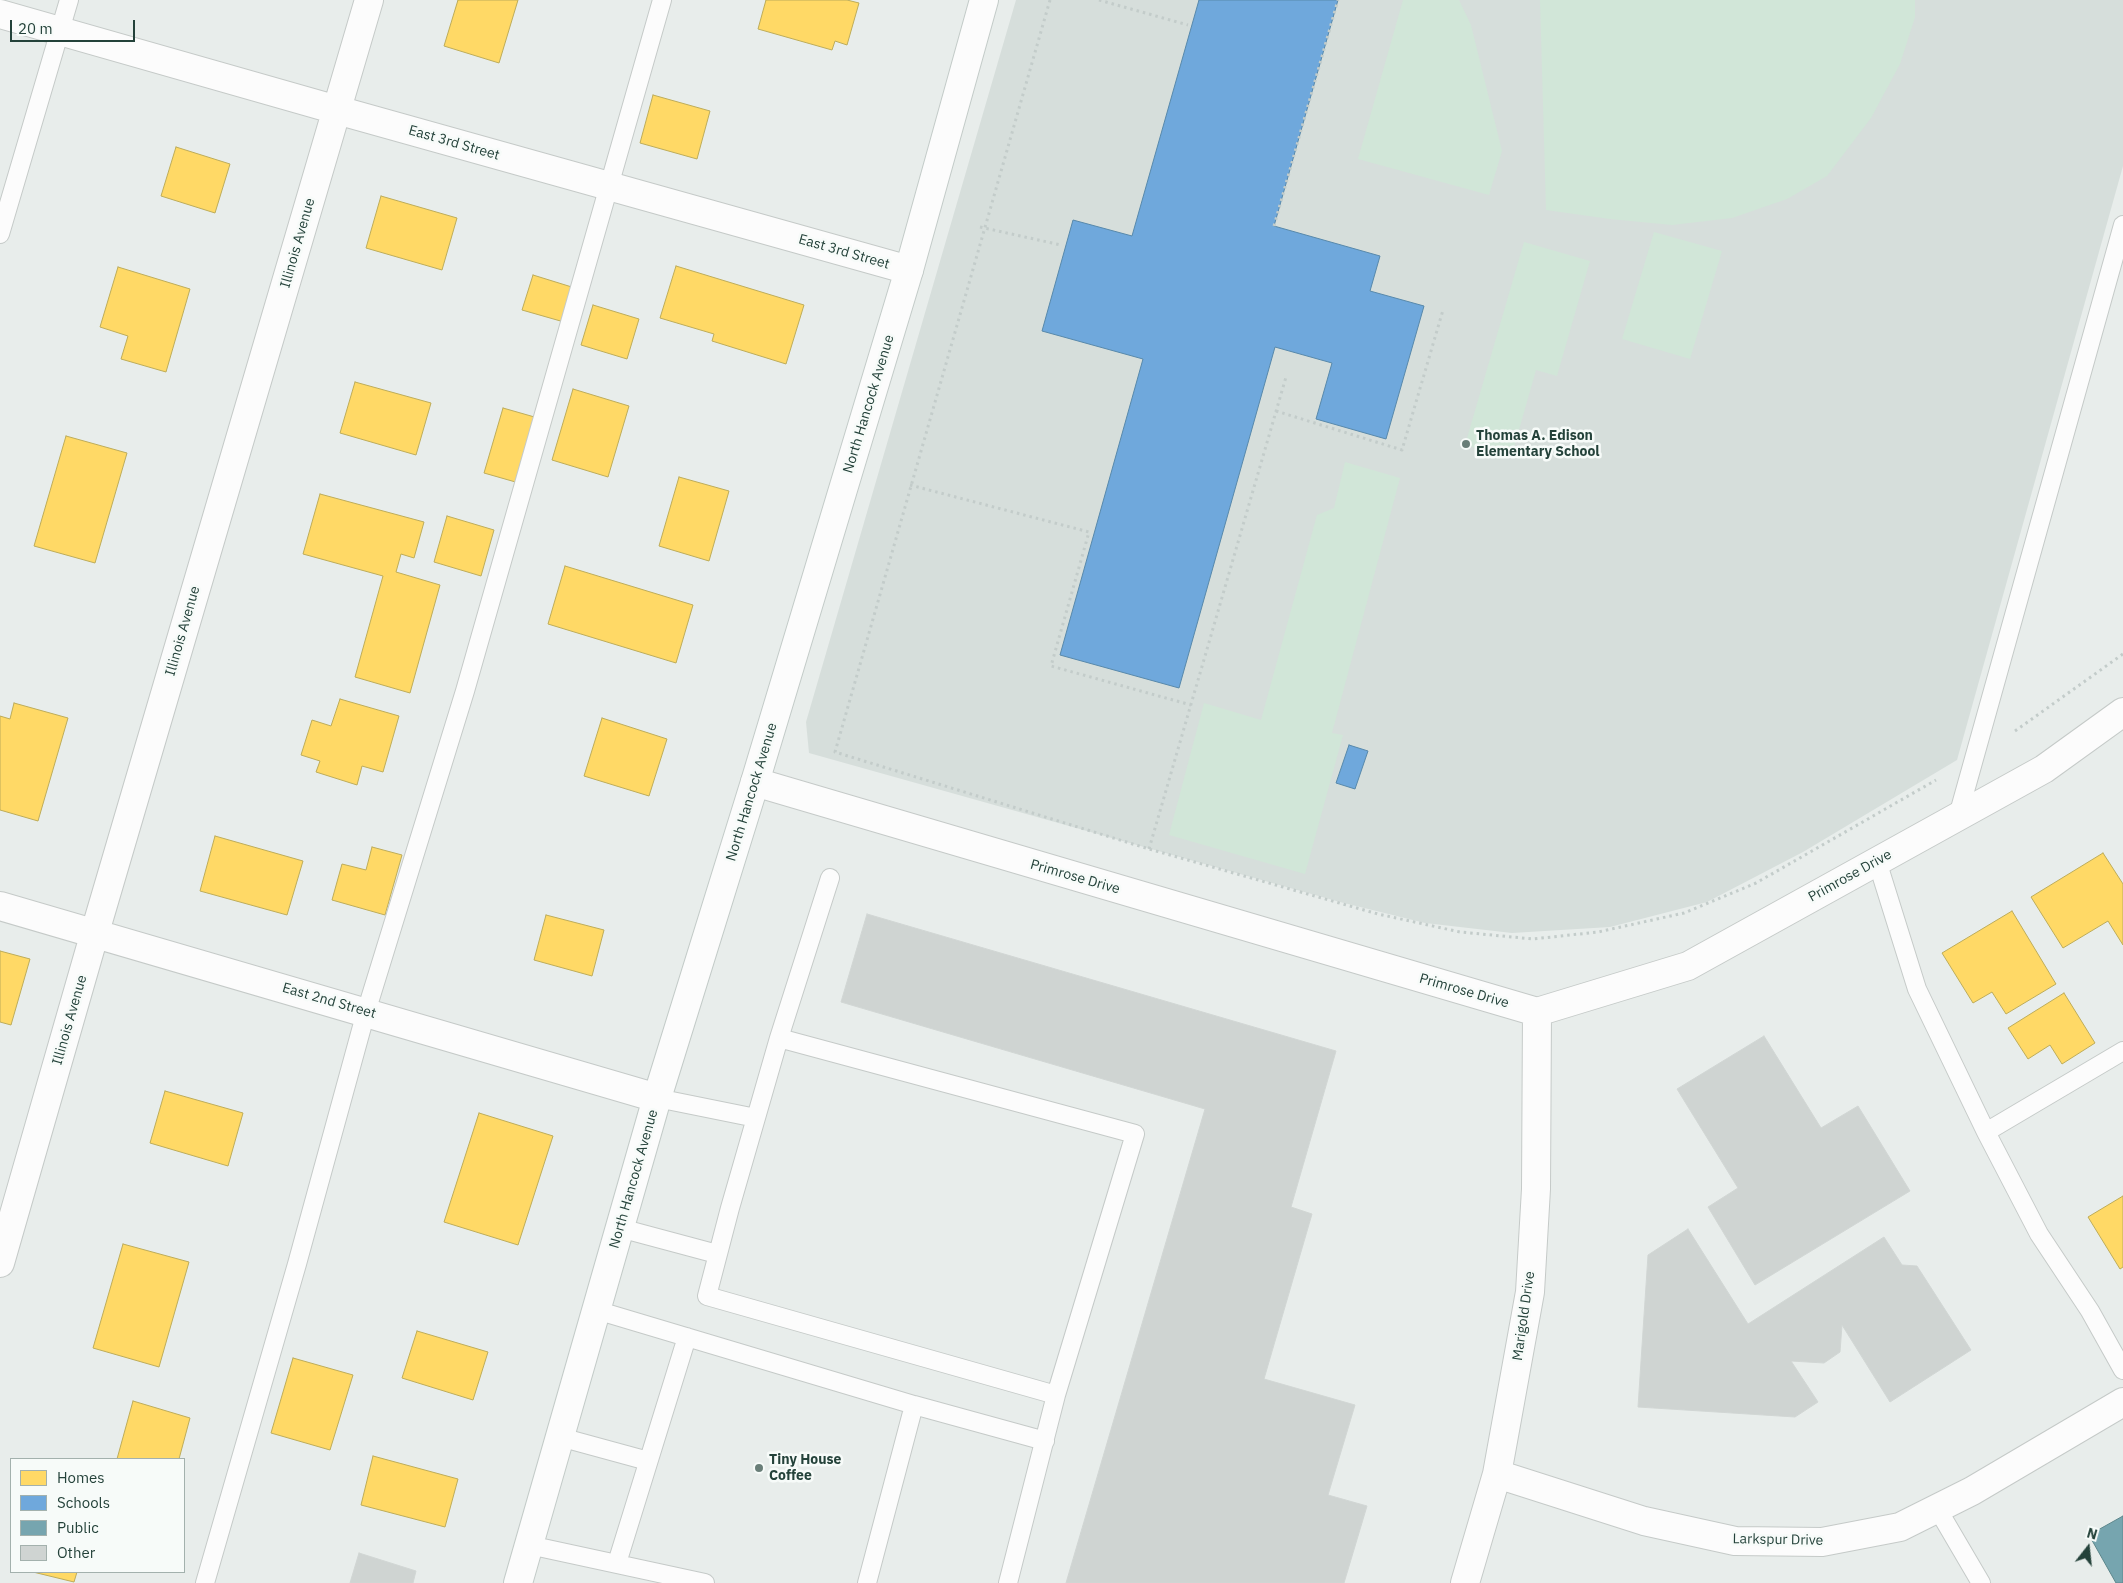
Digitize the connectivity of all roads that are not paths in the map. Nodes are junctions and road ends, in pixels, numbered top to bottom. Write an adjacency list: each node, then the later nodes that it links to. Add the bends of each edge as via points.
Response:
1 (69, 0): 6 (lane)
2 (369, 0): 7 (street, Illinois Avenue)
3 (662, 0): 8 (lane)
4 (984, 0): 11 (street, North Hancock Avenue)
5 (0, 14): 6 (street, East 3rd Street)
6 (60, 31): 7 (street, East 3rd Street); 10 (lane)
7 (337, 110): 8 (street, East 3rd Street); 18 (street, Illinois Avenue)
8 (609, 186): 11 (street, East 3rd Street); 19 (lane, via 465,691)
9 (2123, 225): 14 (lane)
10 (0, 234)
11 (909, 270): 13 (street, North Hancock Avenue)
12 (2123, 712): 14 (street, Primrose Drive, via 2044,768)
13 (756, 782): 20 (street, Primrose Drive); 23 (street, North Hancock Avenue)
14 (1958, 816): 15 (street, Primrose Drive)
15 (1877, 861): 20 (street, Primrose Drive, via 1688,966); 25 (lane, via 1917,989)
16 (830, 878): 21 (lane)
17 (0, 906): 18 (street, East 2nd Street)
18 (95, 932): 19 (street, East 2nd Street); 28 (street, Illinois Avenue)
19 (366, 1012): 23 (street, East 2nd Street); 42 (lane)
20 (1537, 1012): 38 (street, Marigold Drive, via 1536,1189 1530,1292)
21 (779, 1038): 24 (lane); 32 (lane, via 1135,1134)
22 (2123, 1051): 25 (lane)
23 (657, 1098): 24 (lane); 26 (street, North Hancock Avenue)
24 (756, 1118): 27 (lane)
25 (1986, 1132): 31 (lane, via 2039,1234 2090,1310)
26 (620, 1228): 27 (lane); 29 (street, North Hancock Avenue)
27 (718, 1254): 32 (lane, via 707,1296)
28 (0, 1264)
29 (596, 1310): 30 (lane); 35 (street, North Hancock Avenue)
30 (687, 1337): 34 (lane); 37 (lane)
31 (2123, 1370)
32 (1056, 1395): 36 (lane)
33 (2123, 1402): 39 (street, Larkspur Drive, via 1972,1491)
34 (914, 1405): 36 (lane); 45 (lane)
35 (560, 1437): 37 (lane); 40 (street, North Hancock Avenue)
36 (1045, 1441): 46 (lane)
37 (648, 1461): 41 (lane)
38 (1497, 1474): 39 (street, Larkspur Drive, via 1644,1520 1735,1541 1822,1542 1900,1527); 47 (street, Marigold Drive)
39 (1937, 1508): 48 (lane)
40 (529, 1545): 41 (lane); 43 (street, North Hancock Avenue)
41 (617, 1563): 44 (lane)
42 (205, 1583)
43 (518, 1583)
44 (705, 1583)
45 (867, 1583)
46 (1008, 1583)
47 (1465, 1583)
48 (1981, 1583)

